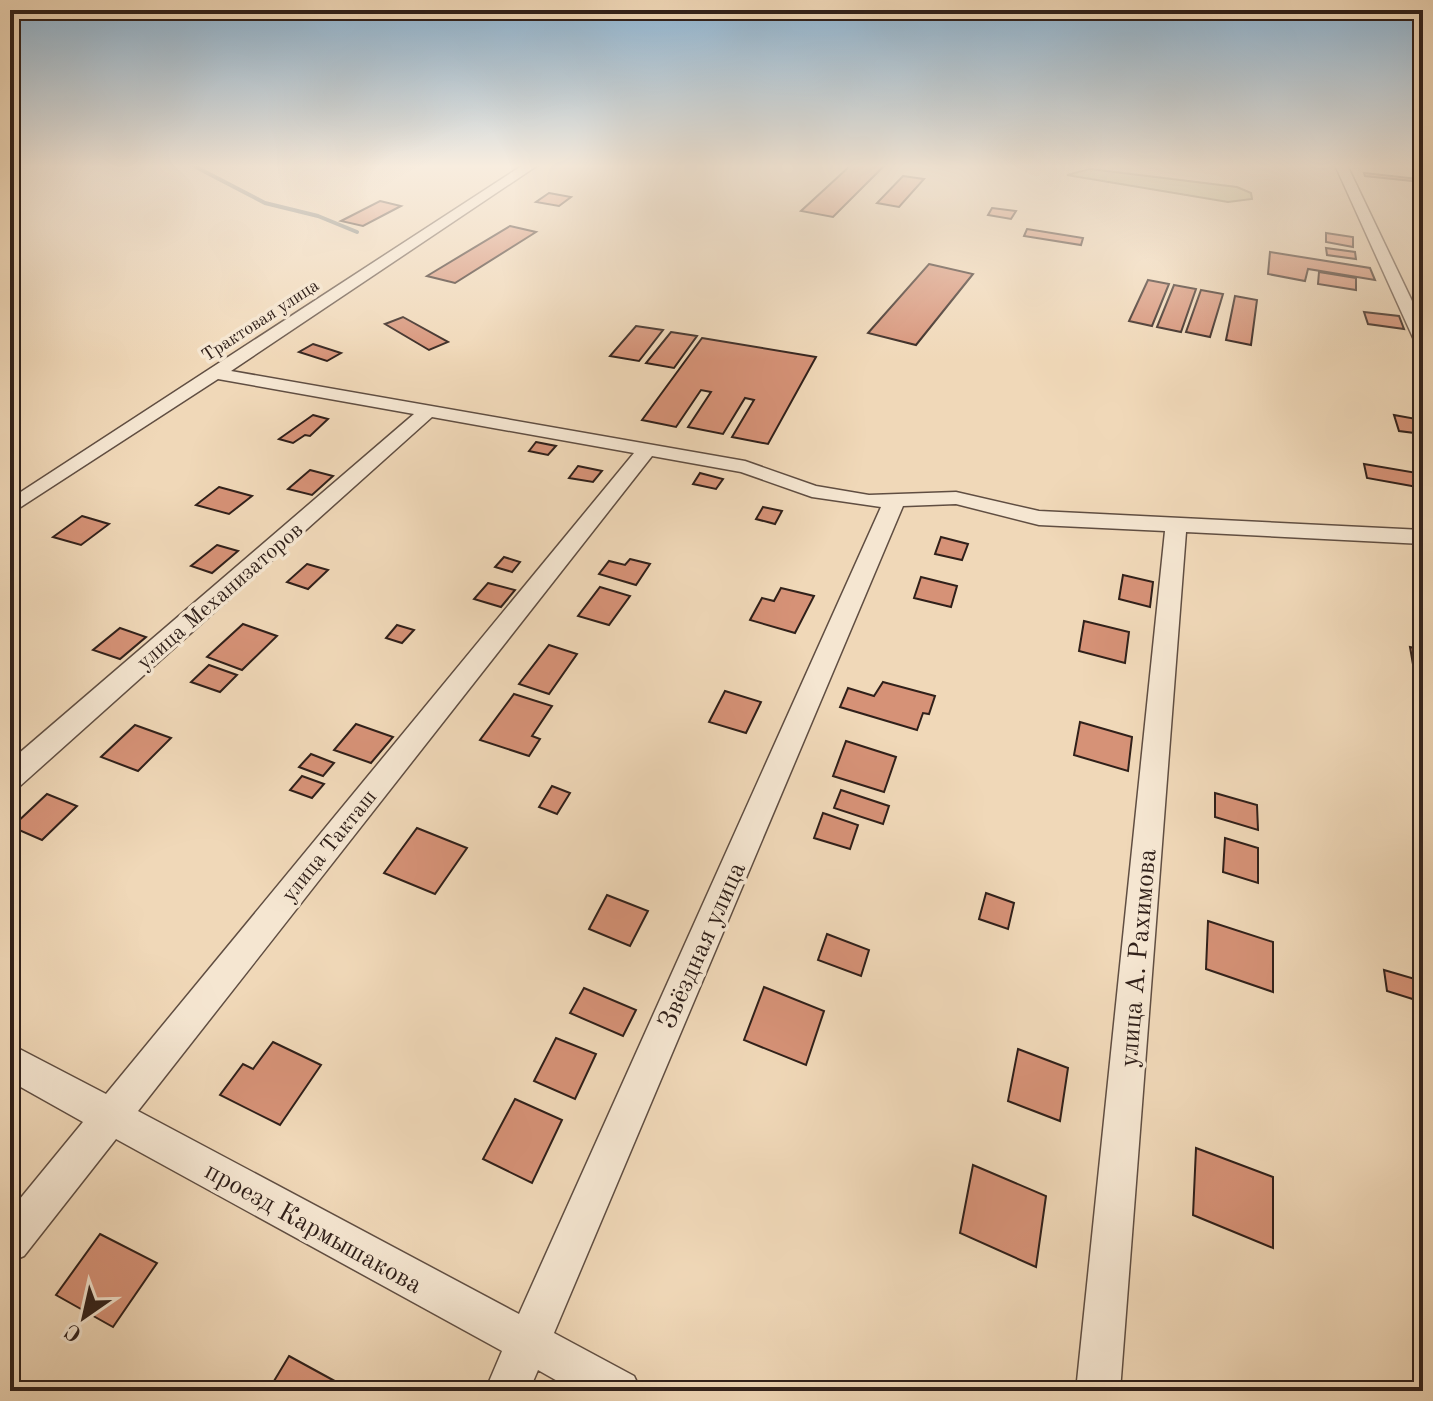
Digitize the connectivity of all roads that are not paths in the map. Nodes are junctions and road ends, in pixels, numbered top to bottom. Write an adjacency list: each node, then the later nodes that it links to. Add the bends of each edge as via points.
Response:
1 (432, 230): 6 (street, Трактовая улица)
2 (1372, 230): 3 (street)
3 (1400, 288): 4 (street); 5 (street)
4 (1423, 291)
5 (1423, 342)
6 (215, 373): 7 (street); 10 (street, Трактовая улица)
7 (428, 411): 8 (street); 13 (street, улица Механизаторов)
8 (647, 450): 9 (street, via 745,467 812,491); 15 (street, улица Такташ)
9 (895, 500): 11 (street, via 956,498 1039,518); 17 (street, Звёздная улица)
10 (10, 508)
11 (1176, 525): 12 (street); 20 (street, улица А. Рахимова)
12 (1423, 537)
13 (10, 778)
14 (10, 1062): 15 (street, проезд Кармышакова)
15 (109, 1115): 16 (street, улица Такташ); 17 (street, проезд Кармышакова)
16 (10, 1242)
17 (528, 1343): 18 (street, Звёздная улица); 19 (street, проезд Кармышакова)
18 (507, 1391)
19 (619, 1391)
20 (1098, 1391)

